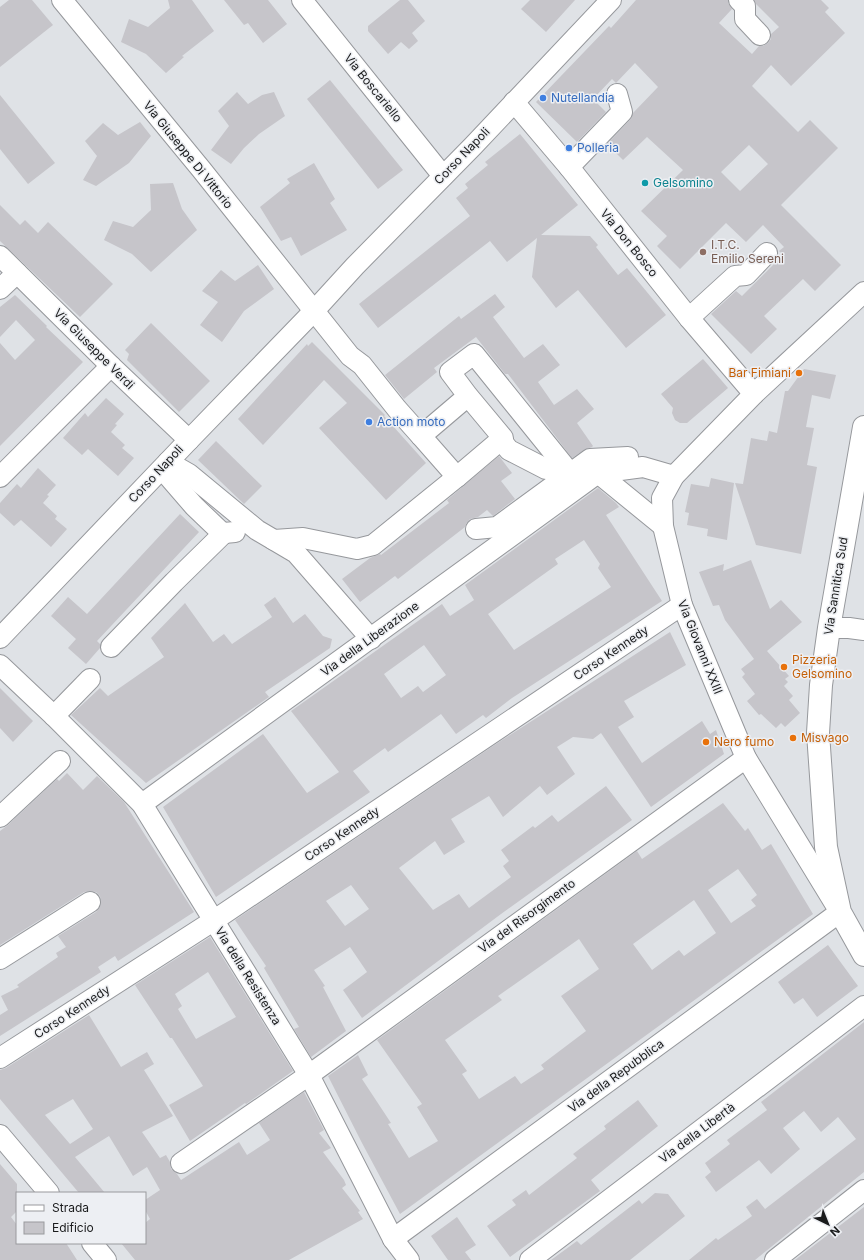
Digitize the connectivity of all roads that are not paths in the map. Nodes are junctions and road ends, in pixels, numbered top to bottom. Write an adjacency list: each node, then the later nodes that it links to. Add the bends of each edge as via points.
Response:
1 (62, 0): 15 (street, Via Giuseppe Di Vittorio, via 201,169)
2 (302, 0): 9 (street, Via Boscariello)
3 (611, 0): 7 (street, Corso Napoli)
4 (739, 0): 5 (street, via 745,6 745,19)
5 (760, 34)
6 (617, 94): 8 (street, via 622,112)
7 (514, 102): 8 (street, Via Don Bosco); 9 (street, Corso Napoli)
8 (569, 168): 16 (street, Via Don Bosco)
9 (444, 176): 15 (street, Corso Napoli)
10 (767, 253): 16 (street, via 746,275 735,276)
11 (0, 256): 12 (street, Via Giuseppe Verdi)
12 (17, 274): 13 (street); 17 (street, Via Giuseppe Verdi)
13 (0, 289)
14 (864, 292): 18 (street, Via Giovanni XXIII)
15 (313, 312): 23 (street); 24 (street, Corso Napoli)
16 (689, 318): 18 (street, Via Don Bosco)
17 (111, 366): 24 (street, Via Giuseppe Verdi); 32 (street)
18 (754, 394): 31 (street, Via Giovanni XXIII)
19 (468, 396): 20 (street, via 450,372 474,354); 21 (street); 23 (street)
20 (514, 404): 21 (street); 29 (street)
21 (490, 423): 25 (street, via 503,438)
22 (864, 427): 26 (main road, Via Sannitica Sud)
23 (421, 436): 33 (street)
24 (189, 440): 27 (street, Corso Napoli)
25 (501, 440): 29 (street, via 509,450 546,469); 33 (street)
26 (862, 452): 40 (main road, Via Sannitica Sud)
27 (165, 465): 36 (street, via 188,474); 37 (street, via 194,506); 42 (street, Corso Napoli)
28 (643, 467): 29 (street, Via della Liberazione, via 636,457 590,459); 30 (street, Via della Liberazione); 31 (street, Via della Liberazione)
29 (570, 473): 35 (street, Via della Liberazione, via 497,527)
30 (598, 473): 34 (street); 43 (street, Via della Liberazione)
31 (674, 476): 34 (street, Via Giovanni XXIII, via 662,498)
32 (0, 477)
33 (457, 477): 38 (street, via 373,545 357,549 303,538)
34 (663, 526): 39 (street, Via Giovanni XXIII)
35 (476, 529)
36 (257, 530): 37 (street); 38 (street)
37 (224, 533): 44 (street)
38 (274, 540): 43 (street, via 296,553)
39 (682, 606): 48 (street, Via Giovanni XXIII); 54 (street, Corso Kennedy)
40 (829, 628): 41 (street); 53 (main road, Via Sannitica Sud, via 818,733 826,846)
41 (864, 630)
42 (0, 638)
43 (371, 638): 50 (street, Via della Liberazione)
44 (112, 647)
45 (0, 665): 47 (street, Via della Resistenza)
46 (90, 679): 47 (street)
47 (54, 716): 50 (street, Via della Resistenza)
48 (746, 758): 53 (street, Via Giovanni XXIII); 59 (street, Via del Risorgimento)
49 (60, 761): 51 (street)
50 (142, 804): 54 (street, Via della Resistenza)
51 (0, 817)
52 (90, 902): 56 (street)
53 (840, 912): 55 (main road, Via Sannitica Sud); 64 (street, Via della Repubblica)
54 (213, 921): 58 (street, Corso Kennedy); 59 (street, Via della Resistenza)
55 (864, 955)
56 (0, 959)
57 (864, 1006): 68 (street, Via della Libertà)
58 (0, 1058)
59 (309, 1074): 61 (street, Via del Risorgimento); 64 (street, Via della Resistenza)
60 (0, 1135): 63 (street)
61 (182, 1163)
62 (864, 1190): 69 (street)
63 (49, 1192)
64 (393, 1239): 67 (street, Via della Resistenza)
65 (93, 1244): 66 (street)
66 (106, 1260)
67 (409, 1260)
68 (530, 1260)
69 (775, 1260)

